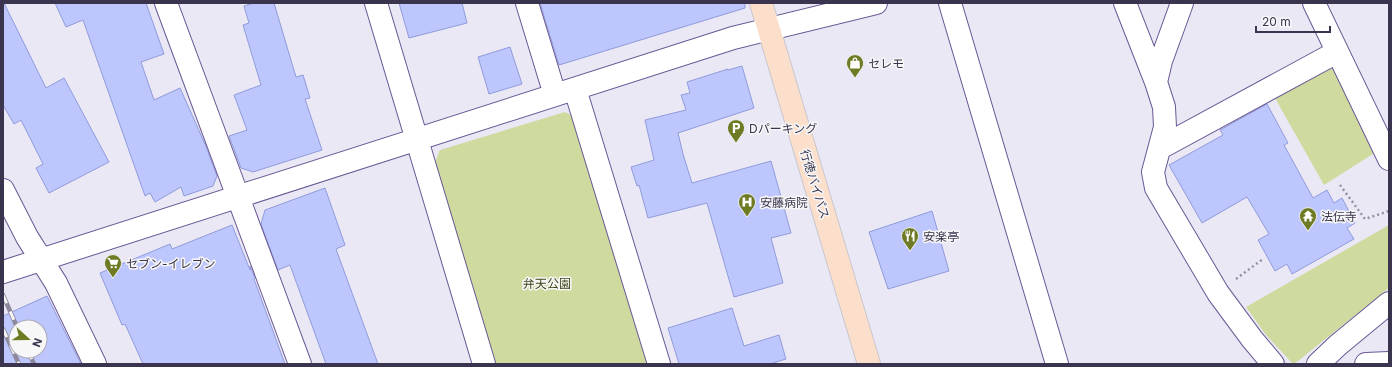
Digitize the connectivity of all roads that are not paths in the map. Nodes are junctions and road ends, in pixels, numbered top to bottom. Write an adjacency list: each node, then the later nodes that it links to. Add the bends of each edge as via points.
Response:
1 (166, 3): 18 (street)
2 (376, 3): 14 (street)
3 (527, 3): 13 (street)
4 (761, 3): 10 (main road, 行徳バイパス)
5 (876, 3): 10 (street)
6 (950, 3): 28 (street)
7 (1125, 3): 12 (street)
8 (1182, 3): 12 (street)
9 (1314, 3): 11 (street)
10 (769, 29): 13 (street, via 733,38); 27 (main road, 行徳バイパス)
11 (1337, 52): 15 (street); 16 (street)
12 (1156, 82): 15 (street, via 1164,107 1165,127)
13 (565, 92): 14 (street); 26 (street)
14 (417, 140): 18 (street); 25 (street)
15 (1160, 148): 29 (street, via 1153,172 1156,188 1218,293)
16 (1389, 160)
17 (3, 190): 19 (street)
18 (238, 197): 19 (street); 24 (street)
19 (41, 260): 20 (street); 23 (street, via 56,283)
20 (3, 272)
21 (1389, 303): 30 (street)
22 (1389, 363): 31 (street)
23 (95, 364)
24 (300, 364)
25 (484, 364)
26 (659, 364)
27 (869, 364)
28 (1058, 364)
29 (1273, 364)
30 (1318, 364)
31 (1366, 364)

